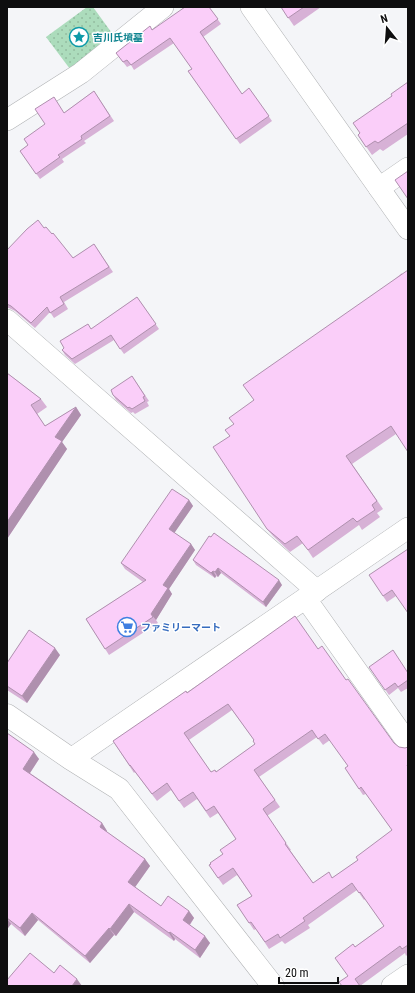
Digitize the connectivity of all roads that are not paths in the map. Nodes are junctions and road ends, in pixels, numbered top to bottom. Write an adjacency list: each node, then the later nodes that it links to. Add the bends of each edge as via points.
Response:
1 (162, 7): 3 (street, via 81,73)
2 (252, 7): 5 (street)
3 (7, 120)
4 (408, 168): 5 (street)
5 (379, 188): 6 (street)
6 (408, 229)
7 (7, 320): 9 (street)
8 (408, 528): 9 (street)
9 (311, 595): 11 (street); 12 (street)
10 (7, 715): 12 (street)
11 (408, 743)
12 (71, 759): 14 (street, via 119,789)
13 (408, 975): 15 (street)
14 (273, 986)
15 (392, 986)

